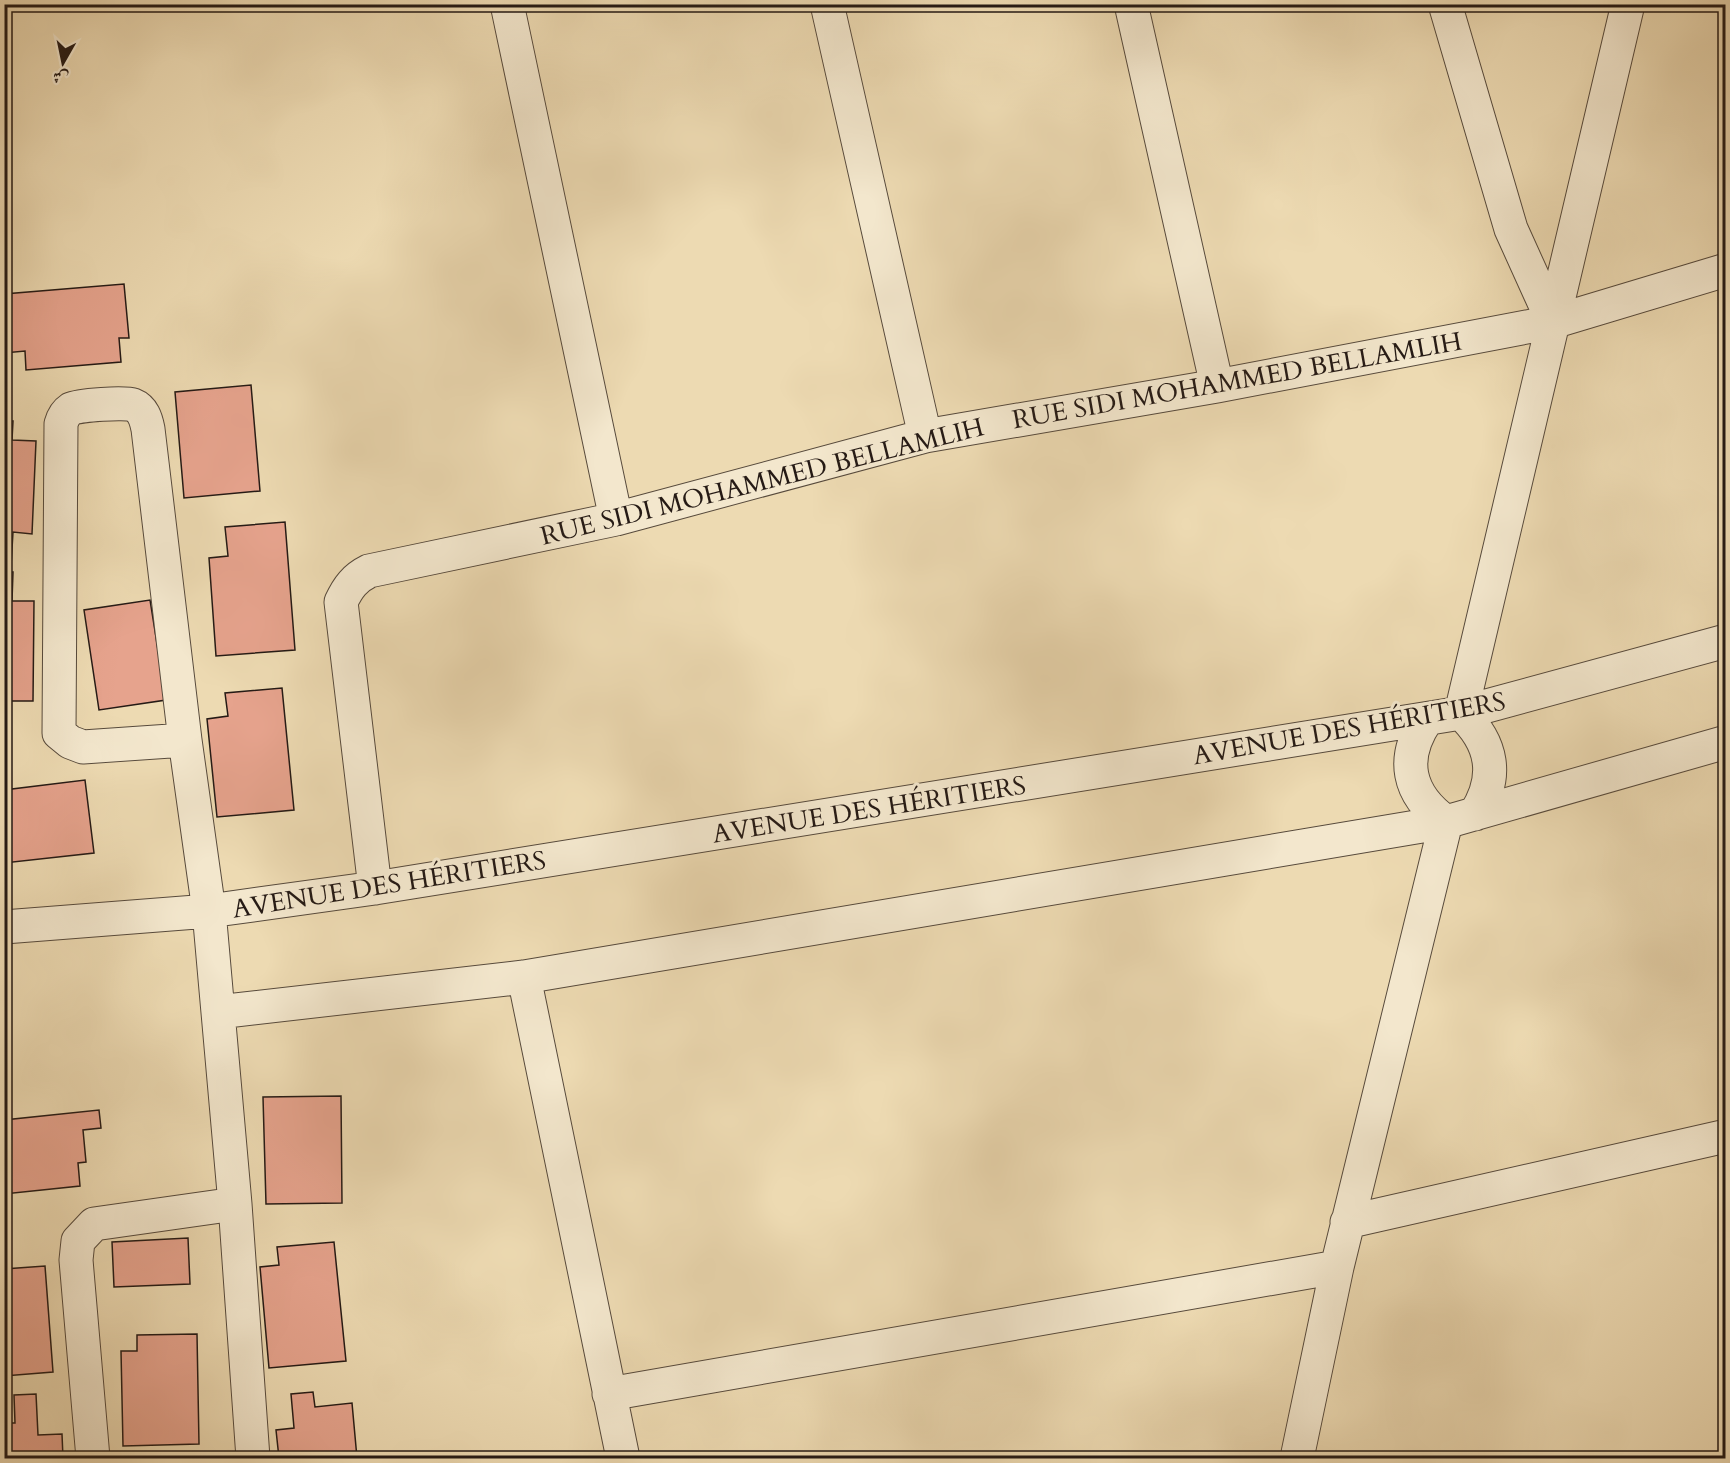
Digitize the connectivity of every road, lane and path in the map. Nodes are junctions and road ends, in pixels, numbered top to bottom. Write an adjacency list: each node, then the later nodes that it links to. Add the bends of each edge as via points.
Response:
1 (507, 4): 10 (street)
2 (827, 4): 9 (street)
3 (1131, 4): 8 (street)
4 (1445, 4): 7 (street, via 1511,229)
5 (1628, 4): 7 (street)
6 (1725, 270): 7 (street, RUE SIDI MOHAMMED BELLAMLIH)
7 (1554, 322): 8 (street, RUE SIDI MOHAMMED BELLAMLIH); 12 (street)
8 (1217, 386): 9 (street, RUE SIDI MOHAMMED BELLAMLIH)
9 (925, 436): 10 (street, RUE SIDI MOHAMMED BELLAMLIH)
10 (616, 519): 17 (street, RUE SIDI MOHAMMED BELLAMLIH, via 369,571 356,578 346,591 341,602)
11 (1725, 641): 12 (street, AVENUE DES HÉRITIERS)
12 (1461, 713): 13 (street, AVENUE DES HÉRITIERS); 16 (street, via 1482,737 1490,768 1484,800)
13 (1427, 718): 16 (street, via 1412,750 1413,783 1432,812); 17 (street, AVENUE DES HÉRITIERS)
14 (185, 740): 14 (street, via 146,419 132,404 78,406 68,410 61,424 59,733 83,747); 18 (street)
15 (1725, 742): 16 (street)
16 (1460, 818): 20 (street); 24 (street)
17 (375, 888): 18 (street, AVENUE DES HÉRITIERS)
18 (209, 911): 19 (street, AVENUE DES HÉRITIERS); 21 (street)
19 (4, 927)
20 (524, 977): 21 (street); 26 (street)
21 (218, 1012): 23 (street)
22 (1725, 1136): 24 (street)
23 (235, 1204): 27 (street, via 94,1224 78,1241 76,1260); 28 (street)
24 (1347, 1222): 25 (street)
25 (1337, 1267): 26 (street); 30 (street)
26 (609, 1394): 29 (street)
27 (93, 1458)
28 (253, 1458)
29 (623, 1458)
30 (1297, 1458)

